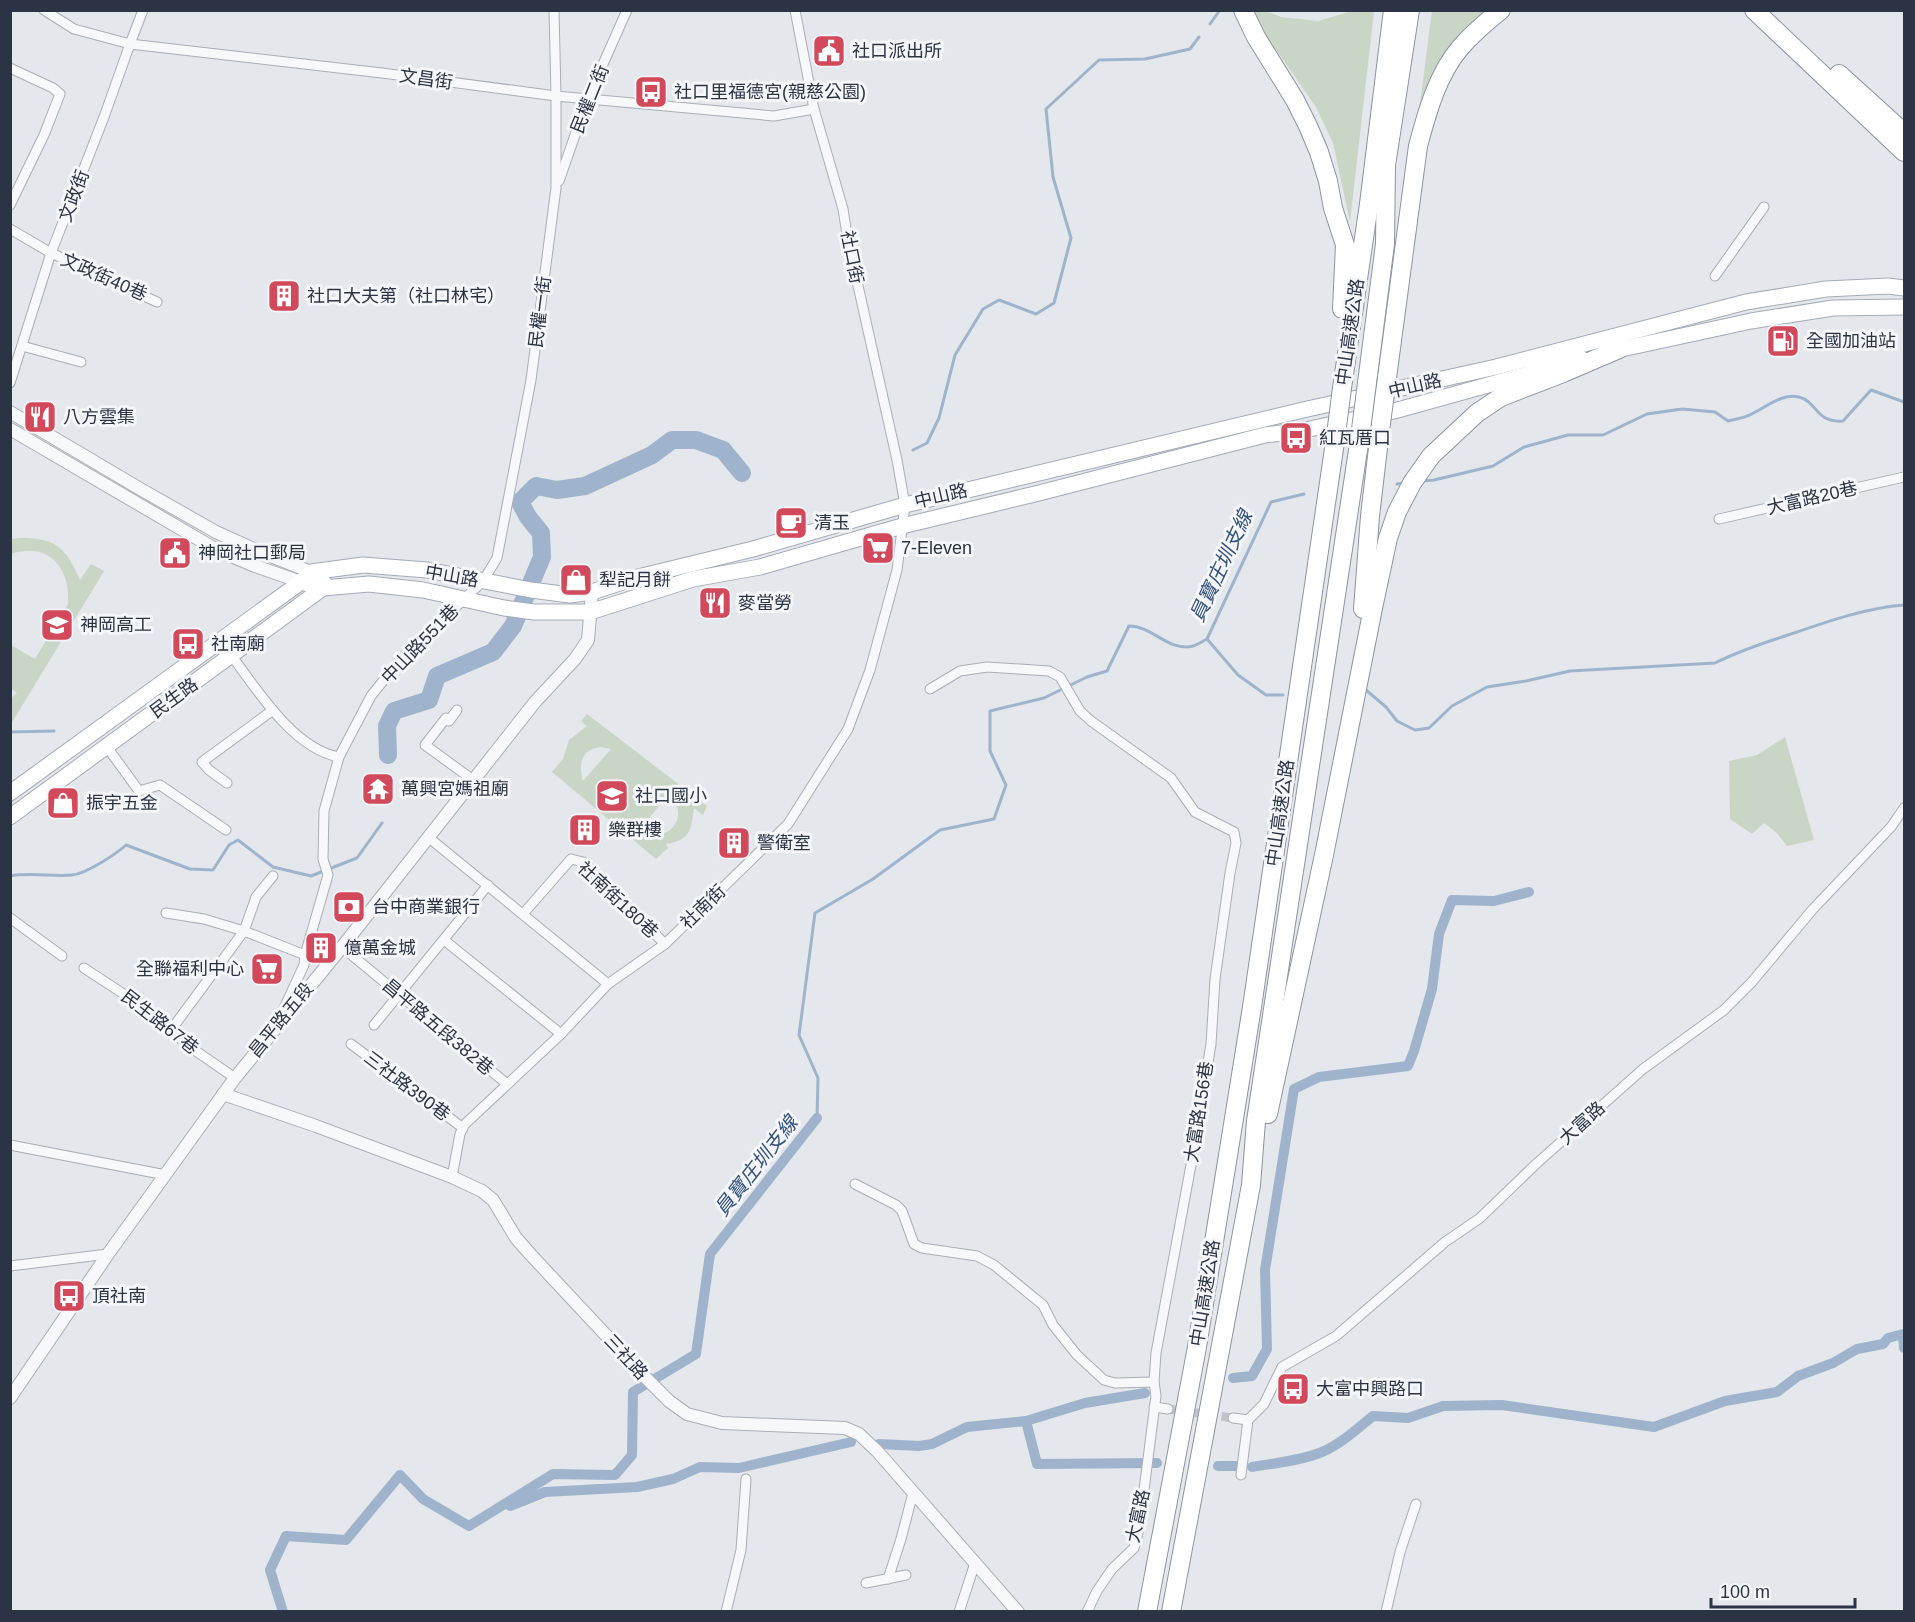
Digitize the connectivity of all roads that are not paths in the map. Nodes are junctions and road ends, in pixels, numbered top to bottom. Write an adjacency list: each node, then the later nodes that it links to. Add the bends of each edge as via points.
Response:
1 (44, 10): 13 (street, 文昌街, via 74,29)
2 (143, 10): 13 (street, 文政街)
3 (554, 10): 16 (street, 民權一街)
4 (627, 10): 17 (street, 民權二街)
5 (795, 10): 18 (street, 社口街)
6 (1243, 10): 32 (highway, via 1308,126 1328,181 1345,245 1341,316)
7 (1393, 10): 32 (highway, 中山高速公路)
8 (1410, 10): 89 (highway, 中山高速公路, bridge, via 1386,165 1385,244 1360,437 1256,1121)
9 (1501, 10): 50 (highway, bridge, via 1459,49 1436,89 1418,146 1391,334)
10 (1737, 10): 14 (highway)
11 (1754, 10): 14 (highway)
12 (1770, 10): 19 (highway)
13 (129, 44): 16 (street, 文昌街); 25 (street, 文政街)
14 (1804, 57): 20 (highway)
15 (10, 68): 22 (street, via 60,94)
16 (556, 96): 17 (street, 文昌街); 21 (street, 民權一街)
17 (588, 98): 18 (street, 文昌街, via 774,116); 21 (street, 民權二街)
18 (814, 109): 38 (street, 社口街, via 843,209)
19 (1905, 133)
20 (1905, 152)
21 (556, 188): 42 (street, 民權一街, via 531,380 497,558)
22 (10, 205)
23 (1764, 207): 26 (street)
24 (10, 230): 25 (street, 文政街40巷)
25 (51, 253): 28 (street, 文政街40巷); 30 (street, 文政街)
26 (1715, 276)
27 (1905, 288): 38 (main road, 中山路, via 1826,289 1746,302 1496,367)
28 (157, 302)
29 (1905, 307): 31 (main road, 中山路, via 1833,308)
30 (22, 346): 33 (street); 34 (street, 文政街)
31 (1619, 349): 40 (main road, 中山路, via 1394,411 1265,435); 50 (highway, via 1501,397 1477,413 1431,456 1396,512)
32 (1347, 352): 110 (highway, 中山高速公路, bridge, via 1252,1007 1197,1347)
33 (81, 362)
34 (10, 383)
35 (10, 412): 41 (street, 中山路, via 216,532)
36 (10, 429): 41 (street, 中山路, via 217,550 255,566)
37 (1905, 477): 39 (street, 大富路20巷)
38 (905, 505): 40 (street, 社南街); 44 (main road, 中山路)
39 (1719, 519)
40 (902, 526): 46 (main road, 中山路, via 760,567 693,579); 69 (street, 社南街, via 897,570 883,627 848,729 788,824)
41 (312, 575): 42 (main road, 中山路, via 363,565 427,570); 43 (main road, 中山路); 43 (main road); 47 (main road, 民生路)
42 (483, 581): 44 (main road, 中山路, via 570,595); 45 (street, 民權一街)
43 (323, 588): 45 (main road, 中山路, via 369,584); 48 (main road, 民生路)
44 (592, 592): 46 (street, 昌平路五段)
45 (464, 599): 46 (main road, 中山路, via 519,610); 54 (street, 中山路551巷, via 399,661 371,696)
46 (590, 612): 55 (street, 昌平路五段, via 588,640 575,659)
47 (220, 640): 48 (street); 57 (main road, 民生路)
48 (232, 655): 51 (street); 53 (main road, 民生路)
49 (930, 689): 92 (street, 大富路156巷, via 960,671 987,667 1049,670 1060,677 1080,711 1091,721 1171,778 1195,812 1234,832 1236,843 1215,980 1211,1044)
50 (1354, 700): 89 (highway)
51 (273, 710): 54 (street, via 302,741); 56 (street, via 202,762)
52 (457, 710): 55 (street, via 425,745)
53 (106, 747): 59 (main road, 民生路); 60 (street, via 139,791 160,785)
54 (339, 757): 71 (street, 中山路551巷, via 324,811 323,859 328,875)
55 (473, 780): 61 (street, 昌平路五段)
56 (227, 783)
57 (10, 793)
58 (1905, 808): 97 (street, 大富路, via 1724,1010 1643,1069 1480,1218 1445,1242 1336,1336 1282,1366 1264,1404)
59 (10, 818)
60 (226, 830)
61 (428, 837): 63 (street); 70 (street, 昌平路五段)
62 (273, 876): 67 (street, via 256,897)
63 (488, 885): 65 (street); 68 (street)
64 (166, 913): 67 (street)
65 (523, 914): 69 (street, 社南街180巷, via 571,859 583,862); 74 (street)
66 (10, 918): 72 (street)
67 (244, 931): 71 (street); 78 (street)
68 (444, 940): 75 (street); 79 (street)
69 (665, 944): 74 (street, 社南街)
70 (342, 947): 75 (street, 昌平路五段382巷); 77 (street, 昌平路五段)
71 (305, 955): 77 (street, 中山路551巷)
72 (62, 956)
73 (84, 968): 78 (street, 民生路67巷)
74 (608, 984): 79 (street, 社南街)
75 (399, 994): 76 (street); 82 (street, 昌平路五段382巷)
76 (374, 1025)
77 (275, 1027): 81 (street, 昌平路五段)
78 (171, 1030): 81 (street, 民生路67巷)
79 (561, 1034): 82 (street, 社南街)
80 (351, 1044): 84 (street, 三社路390巷)
81 (234, 1078): 83 (street, 昌平路五段)
82 (507, 1084): 84 (street, 社南街)
83 (223, 1094): 86 (street, 昌平路五段); 87 (street, 三社路)
84 (463, 1128): 87 (street)
85 (10, 1145): 86 (street)
86 (166, 1175): 90 (street, 昌平路五段)
87 (452, 1178): 100 (street, 三社路, via 493,1200 531,1255 645,1377 687,1414 722,1423 845,1428 859,1434 878,1451)
88 (855, 1184): 92 (street, via 902,1211 914,1244 977,1256 994,1265 1043,1305 1077,1355 1104,1380)
89 (1251, 1185): 111 (highway, 中山高速公路)
90 (108, 1254): 91 (street); 93 (street, 昌平路五段)
91 (10, 1266)
92 (1154, 1382): 94 (street, 大富路)
93 (10, 1398)
94 (1154, 1407): 95 (street); 109 (street, 大富路, via 1134,1548 1112,1569)
95 (1168, 1409)
96 (1233, 1418): 97 (street)
97 (1248, 1420): 98 (street)
98 (1241, 1475)
99 (746, 1479): 106 (street, via 741,1550)
100 (913, 1494): 102 (street, 三社路); 104 (street)
101 (1416, 1504): 112 (street)
102 (975, 1563): 107 (street); 108 (street, 三社路)
103 (906, 1575): 104 (street)
104 (888, 1579): 105 (street)
105 (866, 1583)
106 (726, 1611)
107 (959, 1611)
108 (1018, 1611)
109 (1087, 1611)
110 (1148, 1611)
111 (1171, 1611)
112 (1386, 1611)

